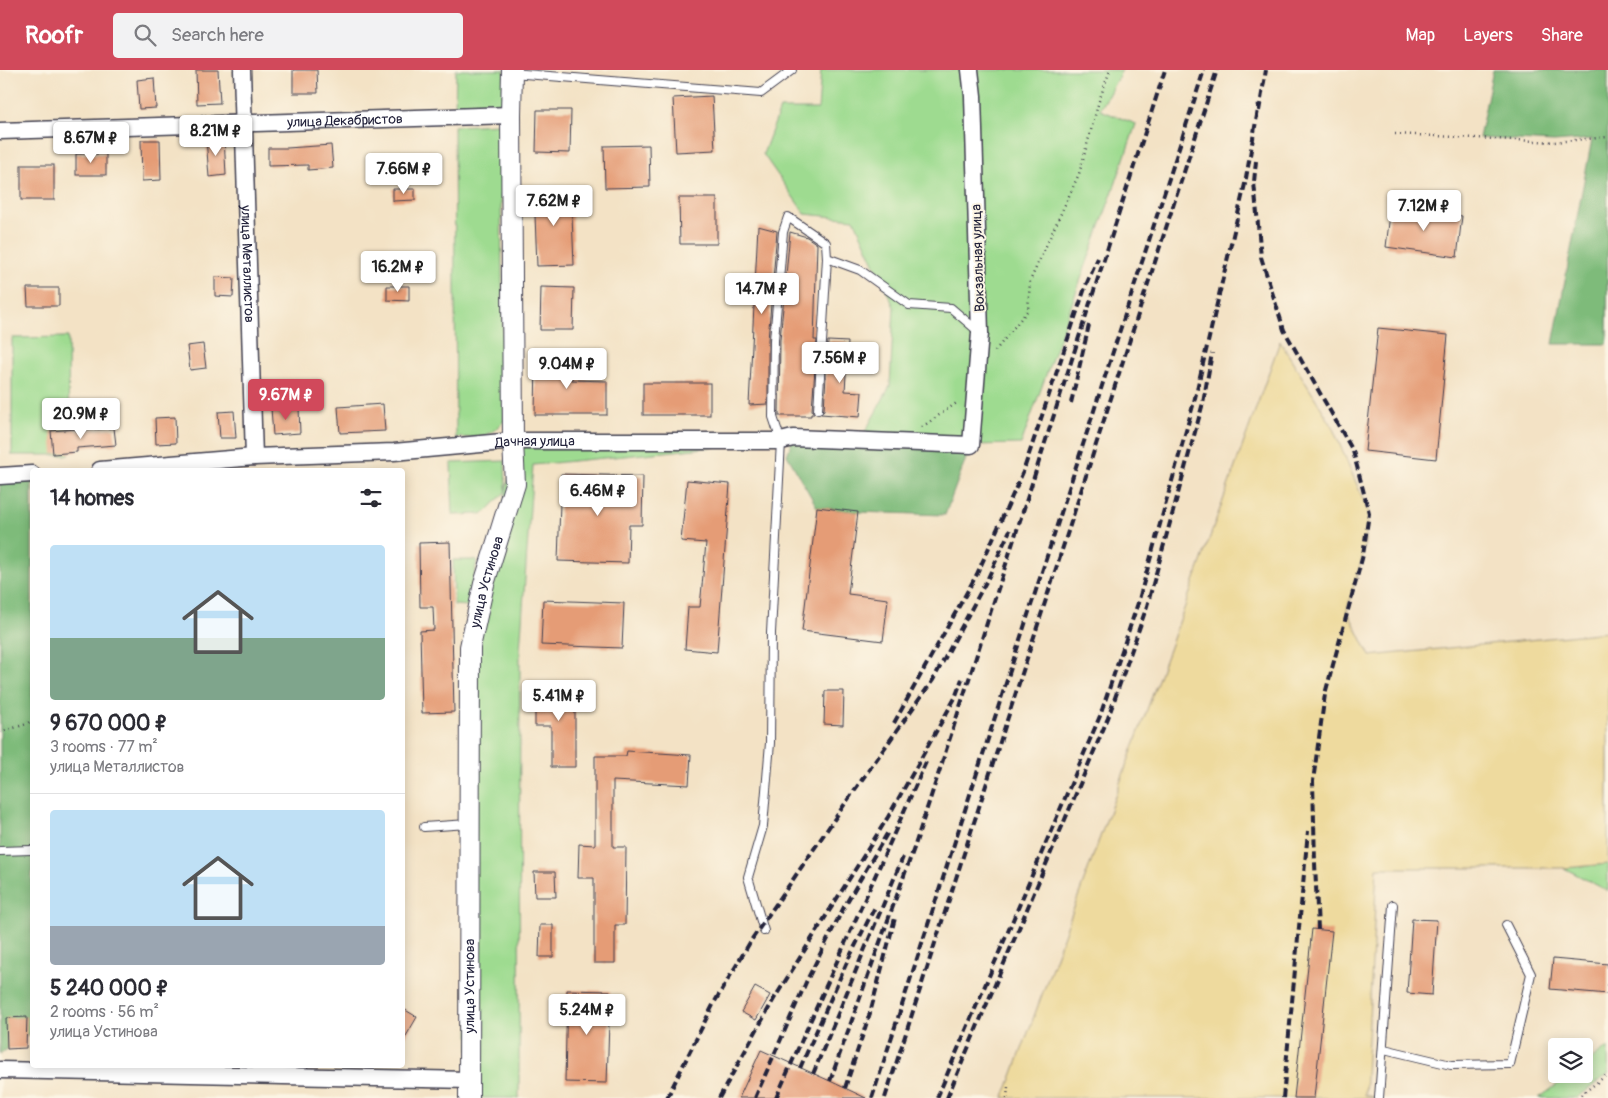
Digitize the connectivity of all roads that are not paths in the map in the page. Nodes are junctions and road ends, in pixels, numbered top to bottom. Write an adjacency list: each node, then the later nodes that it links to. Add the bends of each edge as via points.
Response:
1 (242, 70): 6 (street, улица Металлистов)
2 (792, 70): 4 (lane, via 761,93)
3 (970, 70): 9 (street, Вокзальная улица)
4 (512, 71): 5 (street, улица Устинова)
5 (511, 115): 6 (street, улица Декабристов); 11 (street, улица Устинова)
6 (244, 124): 7 (street, улица Декабристов); 14 (street, улица Металлистов)
7 (0, 131)
8 (827, 258): 9 (lane, via 860,270 909,304 951,308); 10 (lane); 12 (lane, via 826,243 788,217 783,232 774,340 773,417)
9 (980, 334): 13 (street, Вокзальная улица)
10 (818, 410)
11 (514, 441): 12 (street, Дачная улица); 14 (street, Дачная улица, via 394,452); 18 (street, улица Устинова, via 515,484 484,584 470,647)
12 (782, 441): 13 (street, Дачная улица, via 792,438); 24 (lane, via 771,632 770,743 763,826 748,877)
13 (971, 446)
14 (254, 457): 15 (street, Дачная улица)
15 (124, 468)
16 (30, 474): 17 (street)
17 (0, 476)
18 (470, 824): 19 (lane); 27 (street, улица Устинова)
19 (424, 827)
20 (30, 850): 21 (lane)
21 (0, 851)
22 (1393, 905): 25 (lane)
23 (1506, 925): 25 (lane, via 1532,974 1510,1064 1451,1065)
24 (764, 932)
25 (1384, 1049): 28 (lane)
26 (0, 1070): 27 (street)
27 (469, 1089)
28 (1379, 1098)

